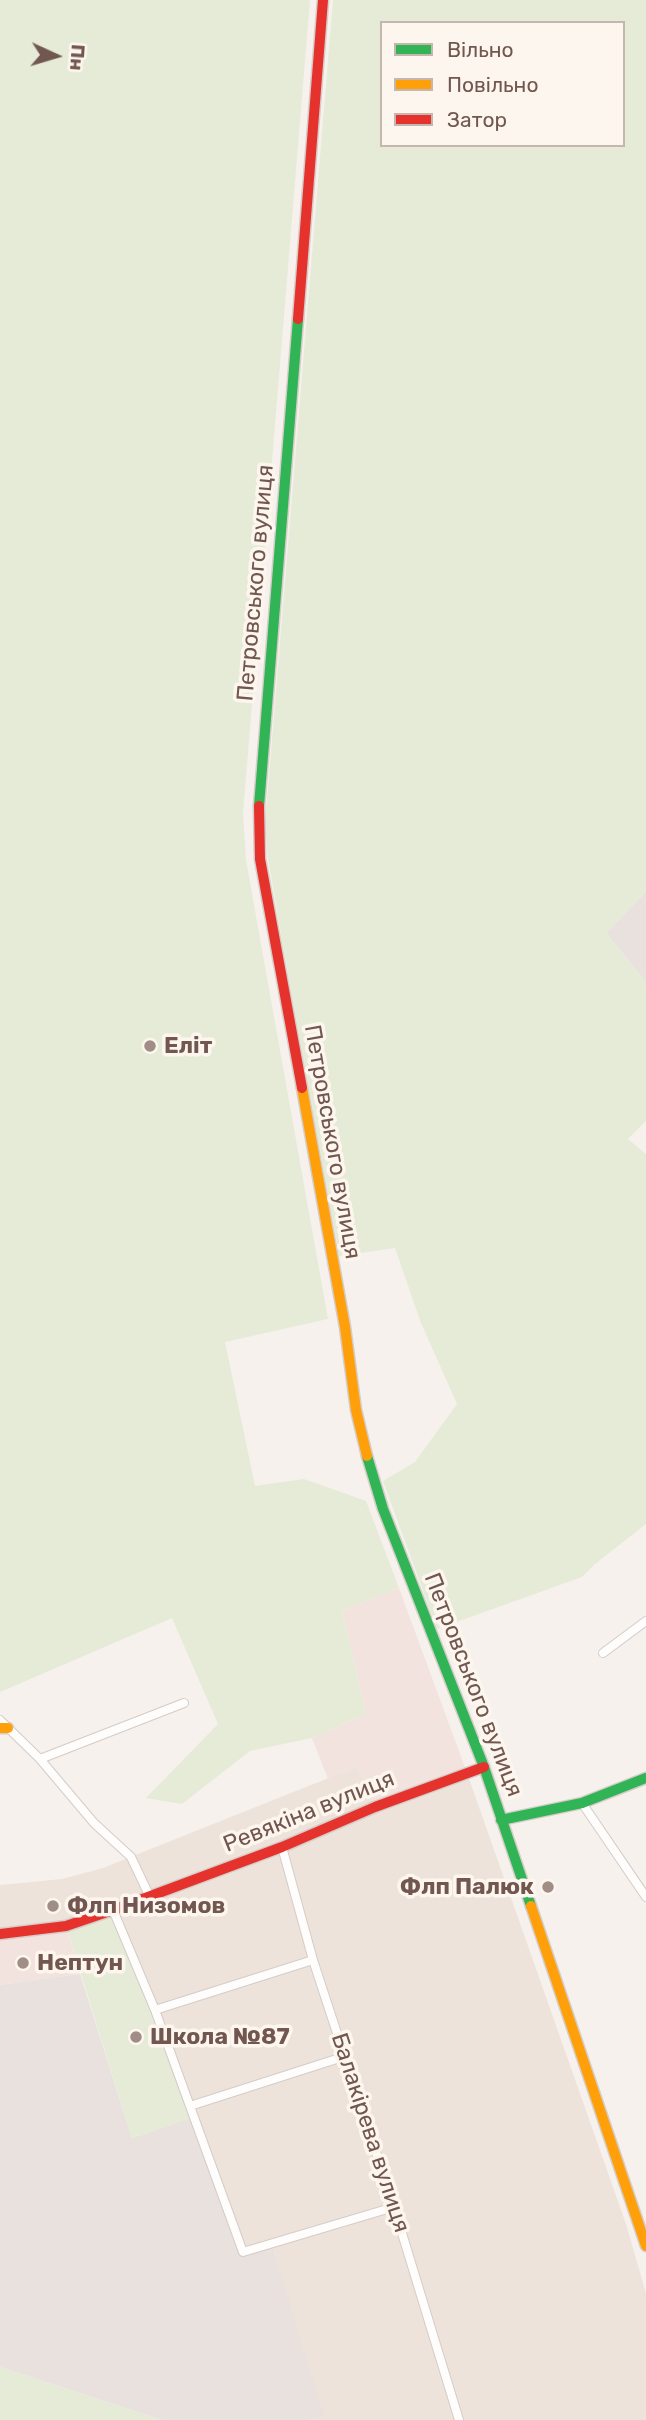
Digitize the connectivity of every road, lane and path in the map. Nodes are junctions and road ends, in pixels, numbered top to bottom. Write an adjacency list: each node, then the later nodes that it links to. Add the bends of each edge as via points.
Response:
1 (323, 0): 7 (main road, Петровського вулиця, via 258,818 260,859 363,1443 383,1509)
2 (646, 1621): 3 (street)
3 (603, 1653)
4 (184, 1703): 6 (street)
5 (3, 1726): 6 (street)
6 (40, 1759): 12 (street, via 94,1823 131,1857)
7 (484, 1767): 10 (main road, Петровського вулиця); 11 (main road, Ревякіна вулиця)
8 (646, 1778): 9 (main road)
9 (582, 1803): 10 (main road); 13 (street)
10 (501, 1821): 21 (main road, Петровського вулиця)
11 (282, 1847): 12 (main road, Ревякіна вулиця); 16 (street, Балакірева вулиця)
12 (149, 1895): 14 (main road, Ревякіна вулиця)
13 (646, 1897)
14 (113, 1910): 15 (main road, Ревякіна вулиця, via 66,1926); 17 (street)
15 (0, 1934)
16 (313, 1959): 17 (street); 18 (street, Балакірева вулиця)
17 (155, 2010): 19 (street)
18 (346, 2056): 19 (street); 20 (street, Балакірева вулиця)
19 (190, 2106): 20 (street, via 243,2252)
20 (394, 2207): 22 (street, Балакірева вулиця)
21 (646, 2246)
22 (459, 2420)

